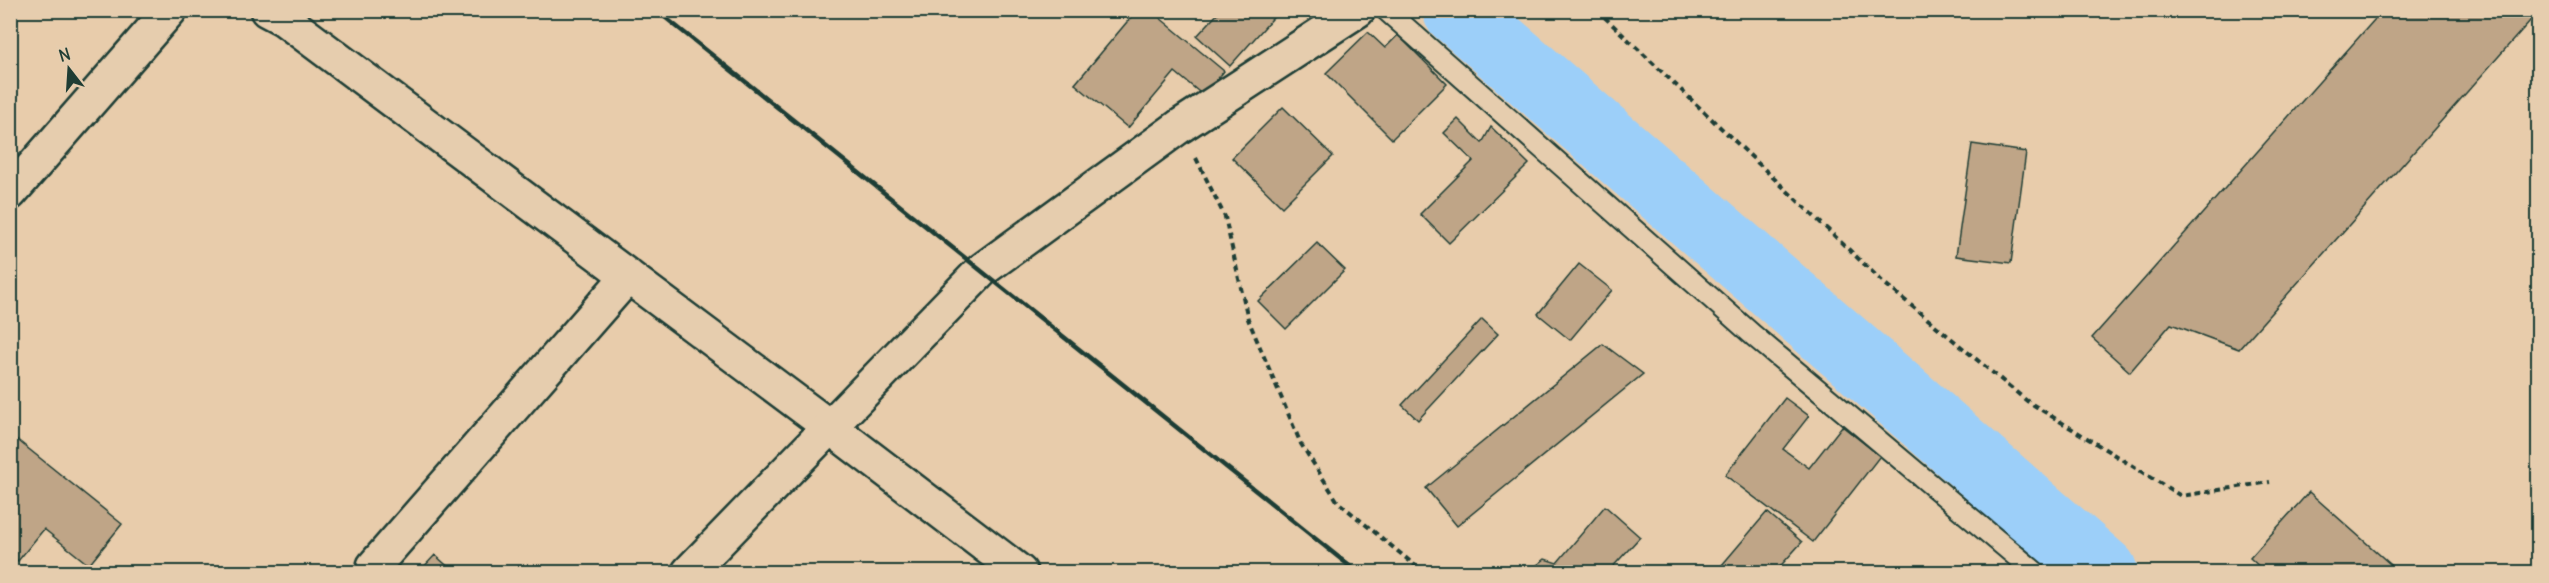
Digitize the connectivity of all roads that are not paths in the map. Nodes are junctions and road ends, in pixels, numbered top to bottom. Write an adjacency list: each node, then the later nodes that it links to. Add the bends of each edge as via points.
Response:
1 (170, 10): 5 (street)
2 (267, 10): 6 (street)
3 (1358, 10): 7 (street, via 1180,126 982,270)
4 (1386, 10): 11 (lane, via 1754,336)
5 (10, 193)
6 (628, 276): 7 (street); 8 (street)
7 (831, 428): 9 (street); 10 (street)
8 (374, 566)
9 (689, 573)
10 (1020, 573)
11 (2035, 573)

